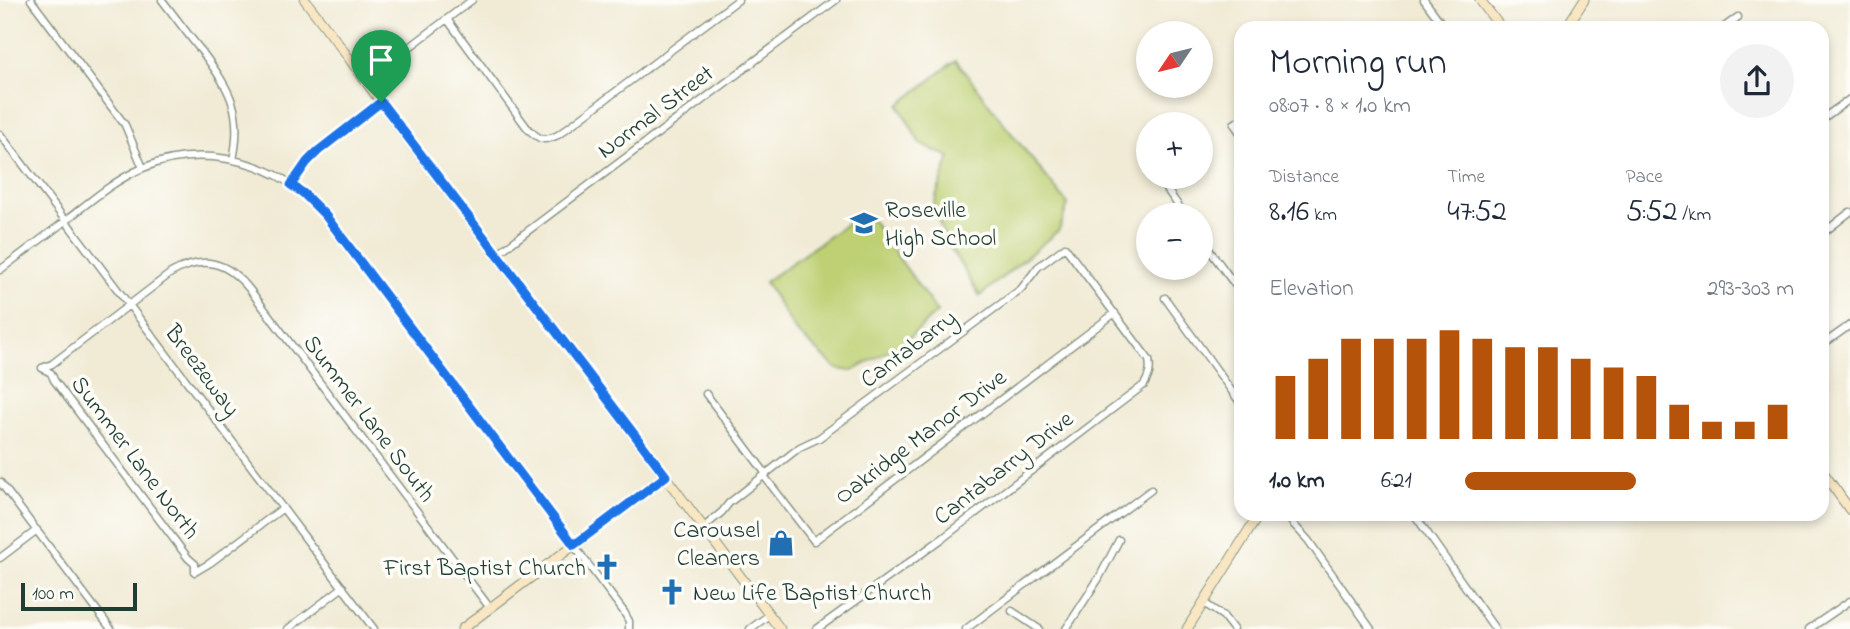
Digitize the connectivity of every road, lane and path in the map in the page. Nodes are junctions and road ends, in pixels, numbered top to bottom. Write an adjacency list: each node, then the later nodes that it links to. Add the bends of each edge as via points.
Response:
1 (31, 0): 22 (street, via 125,125)
2 (162, 0): 21 (street, via 232,99 237,126)
3 (305, 0): 16 (main road)
4 (472, 0): 11 (street)
5 (738, 0): 11 (street, via 547,140 528,129)
6 (836, 0): 27 (street, Normal Street)
7 (1424, 0): 12 (street)
8 (1480, 0): 13 (main road)
9 (1584, 0): 14 (main road)
10 (1738, 17): 15 (street)
11 (447, 19): 16 (street)
12 (1440, 21)
13 (1496, 21)
14 (1570, 21)
15 (1733, 21)
16 (365, 81): 18 (main road)
17 (1850, 99): 19 (street)
18 (381, 102): 23 (street, via 318,151); 27 (main road)
19 (1829, 114)
20 (1, 137): 25 (street, Breezeway)
21 (233, 160): 22 (street, via 187,158); 23 (street)
22 (144, 168): 25 (street)
23 (291, 185): 51 (street, via 325,215)
24 (1850, 212): 26 (street)
25 (65, 220): 29 (street); 32 (street, Breezeway)
26 (1829, 228)
27 (497, 254): 39 (main road)
28 (1213, 255): 30 (street)
29 (0, 270)
30 (1234, 283)
31 (1165, 299): 37 (street)
32 (129, 304): 43 (street, Breezeway); 43 (street, Summer Lane North, via 42,368 51,373 195,564 195,572); 56 (street, Summer Lane South, via 183,266 211,263 233,272)
33 (1115, 313): 38 (street, Oakridge Manor Drive, via 814,541); 38 (street, Cantabarry, via 1065,247 1038,267 1021,289); 66 (street, Cantabarry Drive, via 1149,360 1144,385)
34 (1850, 325): 35 (street)
35 (1829, 340)
36 (705, 394): 38 (street)
37 (1234, 394)
38 (765, 475): 48 (street, Cantabarry)
39 (666, 476): 48 (main road); 51 (main road)
40 (1829, 481): 44 (main road)
41 (0, 482): 49 (street)
42 (1151, 490): 67 (street)
43 (283, 508): 53 (street, Breezeway)
44 (1850, 510)
45 (1255, 521): 55 (main road)
46 (1289, 521): 72 (street, via 1308,540)
47 (1419, 521): 73 (street)
48 (704, 527): 58 (main road)
49 (37, 530): 52 (street); 59 (street)
50 (1119, 540): 69 (street)
51 (574, 545): 56 (main road); 63 (street, via 627,617)
52 (0, 558)
53 (343, 587): 60 (street); 61 (street, Breezeway)
54 (1850, 601): 74 (street)
55 (1204, 603): 70 (main road); 71 (street)
56 (490, 608): 62 (main road)
57 (1012, 611): 68 (street)
58 (769, 615): 64 (street); 65 (main road)
59 (111, 629)
60 (288, 629)
61 (374, 629)
62 (461, 629)
63 (629, 629)
64 (750, 629)
65 (780, 629)
66 (817, 629)
67 (966, 629)
68 (1039, 629)
69 (1066, 629)
70 (1187, 629)
71 (1233, 629)
72 (1371, 629)
73 (1495, 629)
74 (1809, 629)

